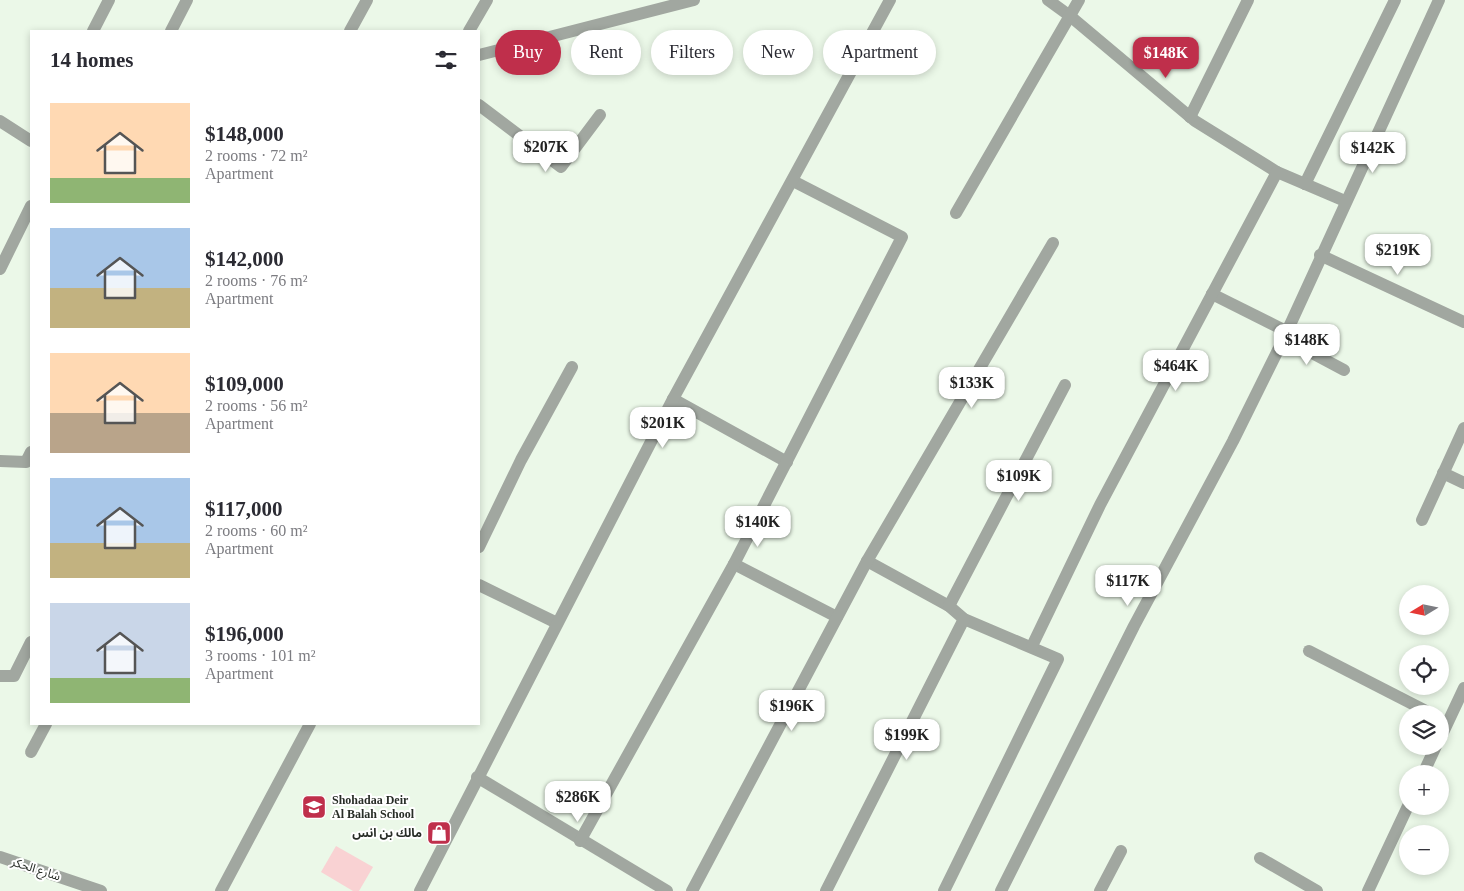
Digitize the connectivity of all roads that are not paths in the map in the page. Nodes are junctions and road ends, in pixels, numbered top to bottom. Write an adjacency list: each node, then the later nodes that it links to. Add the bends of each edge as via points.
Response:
1 (109, 0): 13 (street)
2 (186, 0): 14 (street)
3 (367, 0): 15 (street)
4 (487, 0): 16 (street)
5 (694, 0): 17 (street)
6 (890, 0): 24 (street)
7 (1048, 0): 12 (street)
8 (1079, 0): 12 (street)
9 (1248, 0): 20 (street)
10 (1395, 0): 25 (street)
11 (1439, 0): 26 (street)
12 (1070, 16): 20 (street); 28 (street)
13 (94, 30)
14 (171, 30)
15 (351, 30)
16 (470, 30)
17 (480, 55)
18 (480, 107): 19 (street, via 561,167)
19 (600, 115)
20 (1190, 117): 23 (street)
21 (0, 121): 22 (street)
22 (30, 140)
23 (1277, 172): 25 (street); 32 (street)
24 (792, 181): 38 (street); 42 (street, via 902,237)
25 (1305, 184): 26 (street)
26 (1345, 202): 30 (street)
27 (30, 208): 31 (street)
28 (956, 213)
29 (1053, 243): 47 (street)
30 (1320, 255): 33 (street); 34 (street)
31 (0, 269)
32 (1212, 294): 34 (street); 55 (street, via 1100,505)
33 (1464, 322)
34 (1285, 335): 36 (street); 77 (street)
35 (572, 367): 46 (street)
36 (1344, 370)
37 (1065, 385): 50 (street)
38 (673, 399): 42 (street); 53 (street)
39 (1464, 428): 43 (street)
40 (30, 454): 41 (street, via 26,462)
41 (0, 461)
42 (787, 462): 48 (street)
43 (1443, 473): 44 (street); 45 (street)
44 (1464, 483)
45 (1422, 520)
46 (480, 544)
47 (867, 561): 50 (street); 51 (street)
48 (734, 564): 51 (street); 66 (street)
49 (480, 585): 53 (street)
50 (949, 606): 52 (street)
51 (837, 617): 74 (street)
52 (964, 619): 55 (street); 75 (street)
53 (557, 623): 64 (street)
54 (30, 644): 57 (street, via 14,676)
55 (1032, 646): 76 (street, via 1058,658)
56 (1309, 652): 59 (street)
57 (0, 676)
58 (1464, 688): 60 (street)
59 (1414, 705)
60 (1449, 712)
61 (45, 725): 63 (street)
62 (309, 725): 71 (street)
63 (31, 752)
64 (477, 778): 66 (street); 72 (street)
65 (1404, 815): 80 (street)
66 (580, 840): 73 (street)
67 (1121, 851): 78 (street)
68 (0, 857): 70 (street, شارع الحكر)
69 (1260, 858): 79 (street)
70 (101, 891)
71 (222, 891)
72 (420, 891)
73 (667, 891)
74 (692, 891)
75 (826, 891)
76 (944, 891)
77 (1001, 891)
78 (1100, 891)
79 (1317, 891)
80 (1368, 891)

